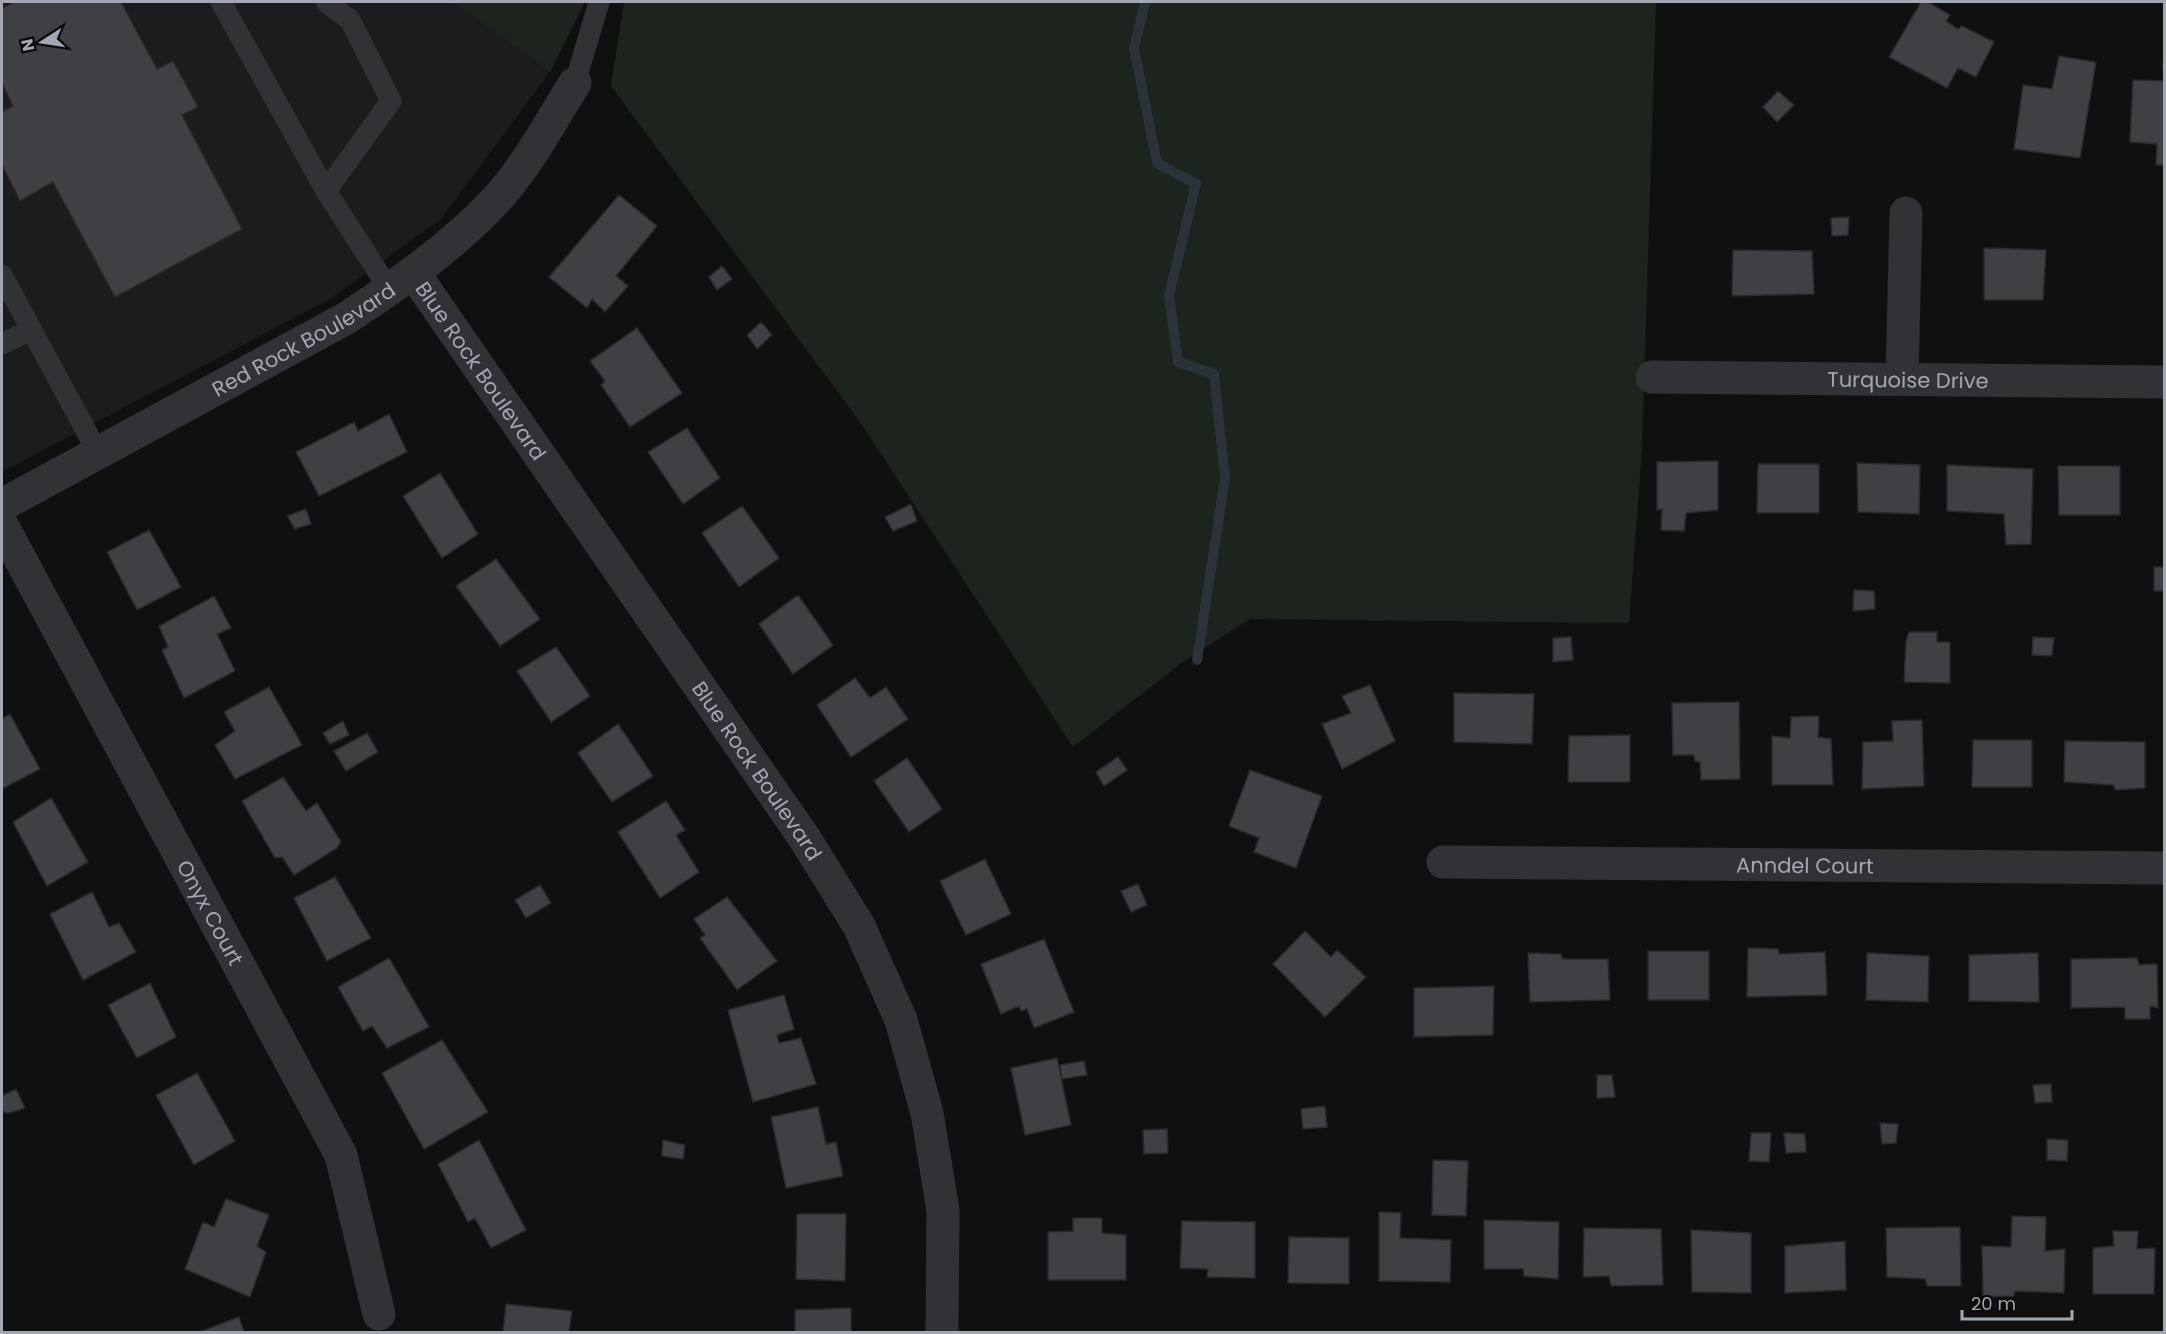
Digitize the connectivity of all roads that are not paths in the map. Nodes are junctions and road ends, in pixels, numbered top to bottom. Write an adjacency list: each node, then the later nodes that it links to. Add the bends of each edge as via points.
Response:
1 (326, 2): 5 (lane, via 350,20 391,101)
2 (599, 2): 4 (lane)
3 (223, 3): 5 (lane)
4 (575, 83): 8 (street, Red Rock Boulevard, via 496,200)
5 (326, 191): 8 (lane)
6 (1906, 213): 12 (street)
7 (2, 275): 9 (lane)
8 (401, 280): 14 (street, Red Rock Boulevard, via 345,319); 20 (street, Blue Rock Boulevard, via 805,838 859,926 901,1020 927,1113 943,1210)
9 (31, 330): 10 (lane); 14 (lane)
10 (2, 344)
11 (1652, 376): 12 (street, Turquoise Drive)
12 (1902, 379): 13 (street, Turquoise Drive)
13 (2164, 382)
14 (98, 453): 15 (street, Red Rock Boulevard)
15 (2, 505)
16 (2, 525): 19 (street, Onyx Court, via 341,1155)
17 (1443, 862): 18 (street, Anndel Court)
18 (2164, 868)
19 (379, 1314)
20 (942, 1332)

